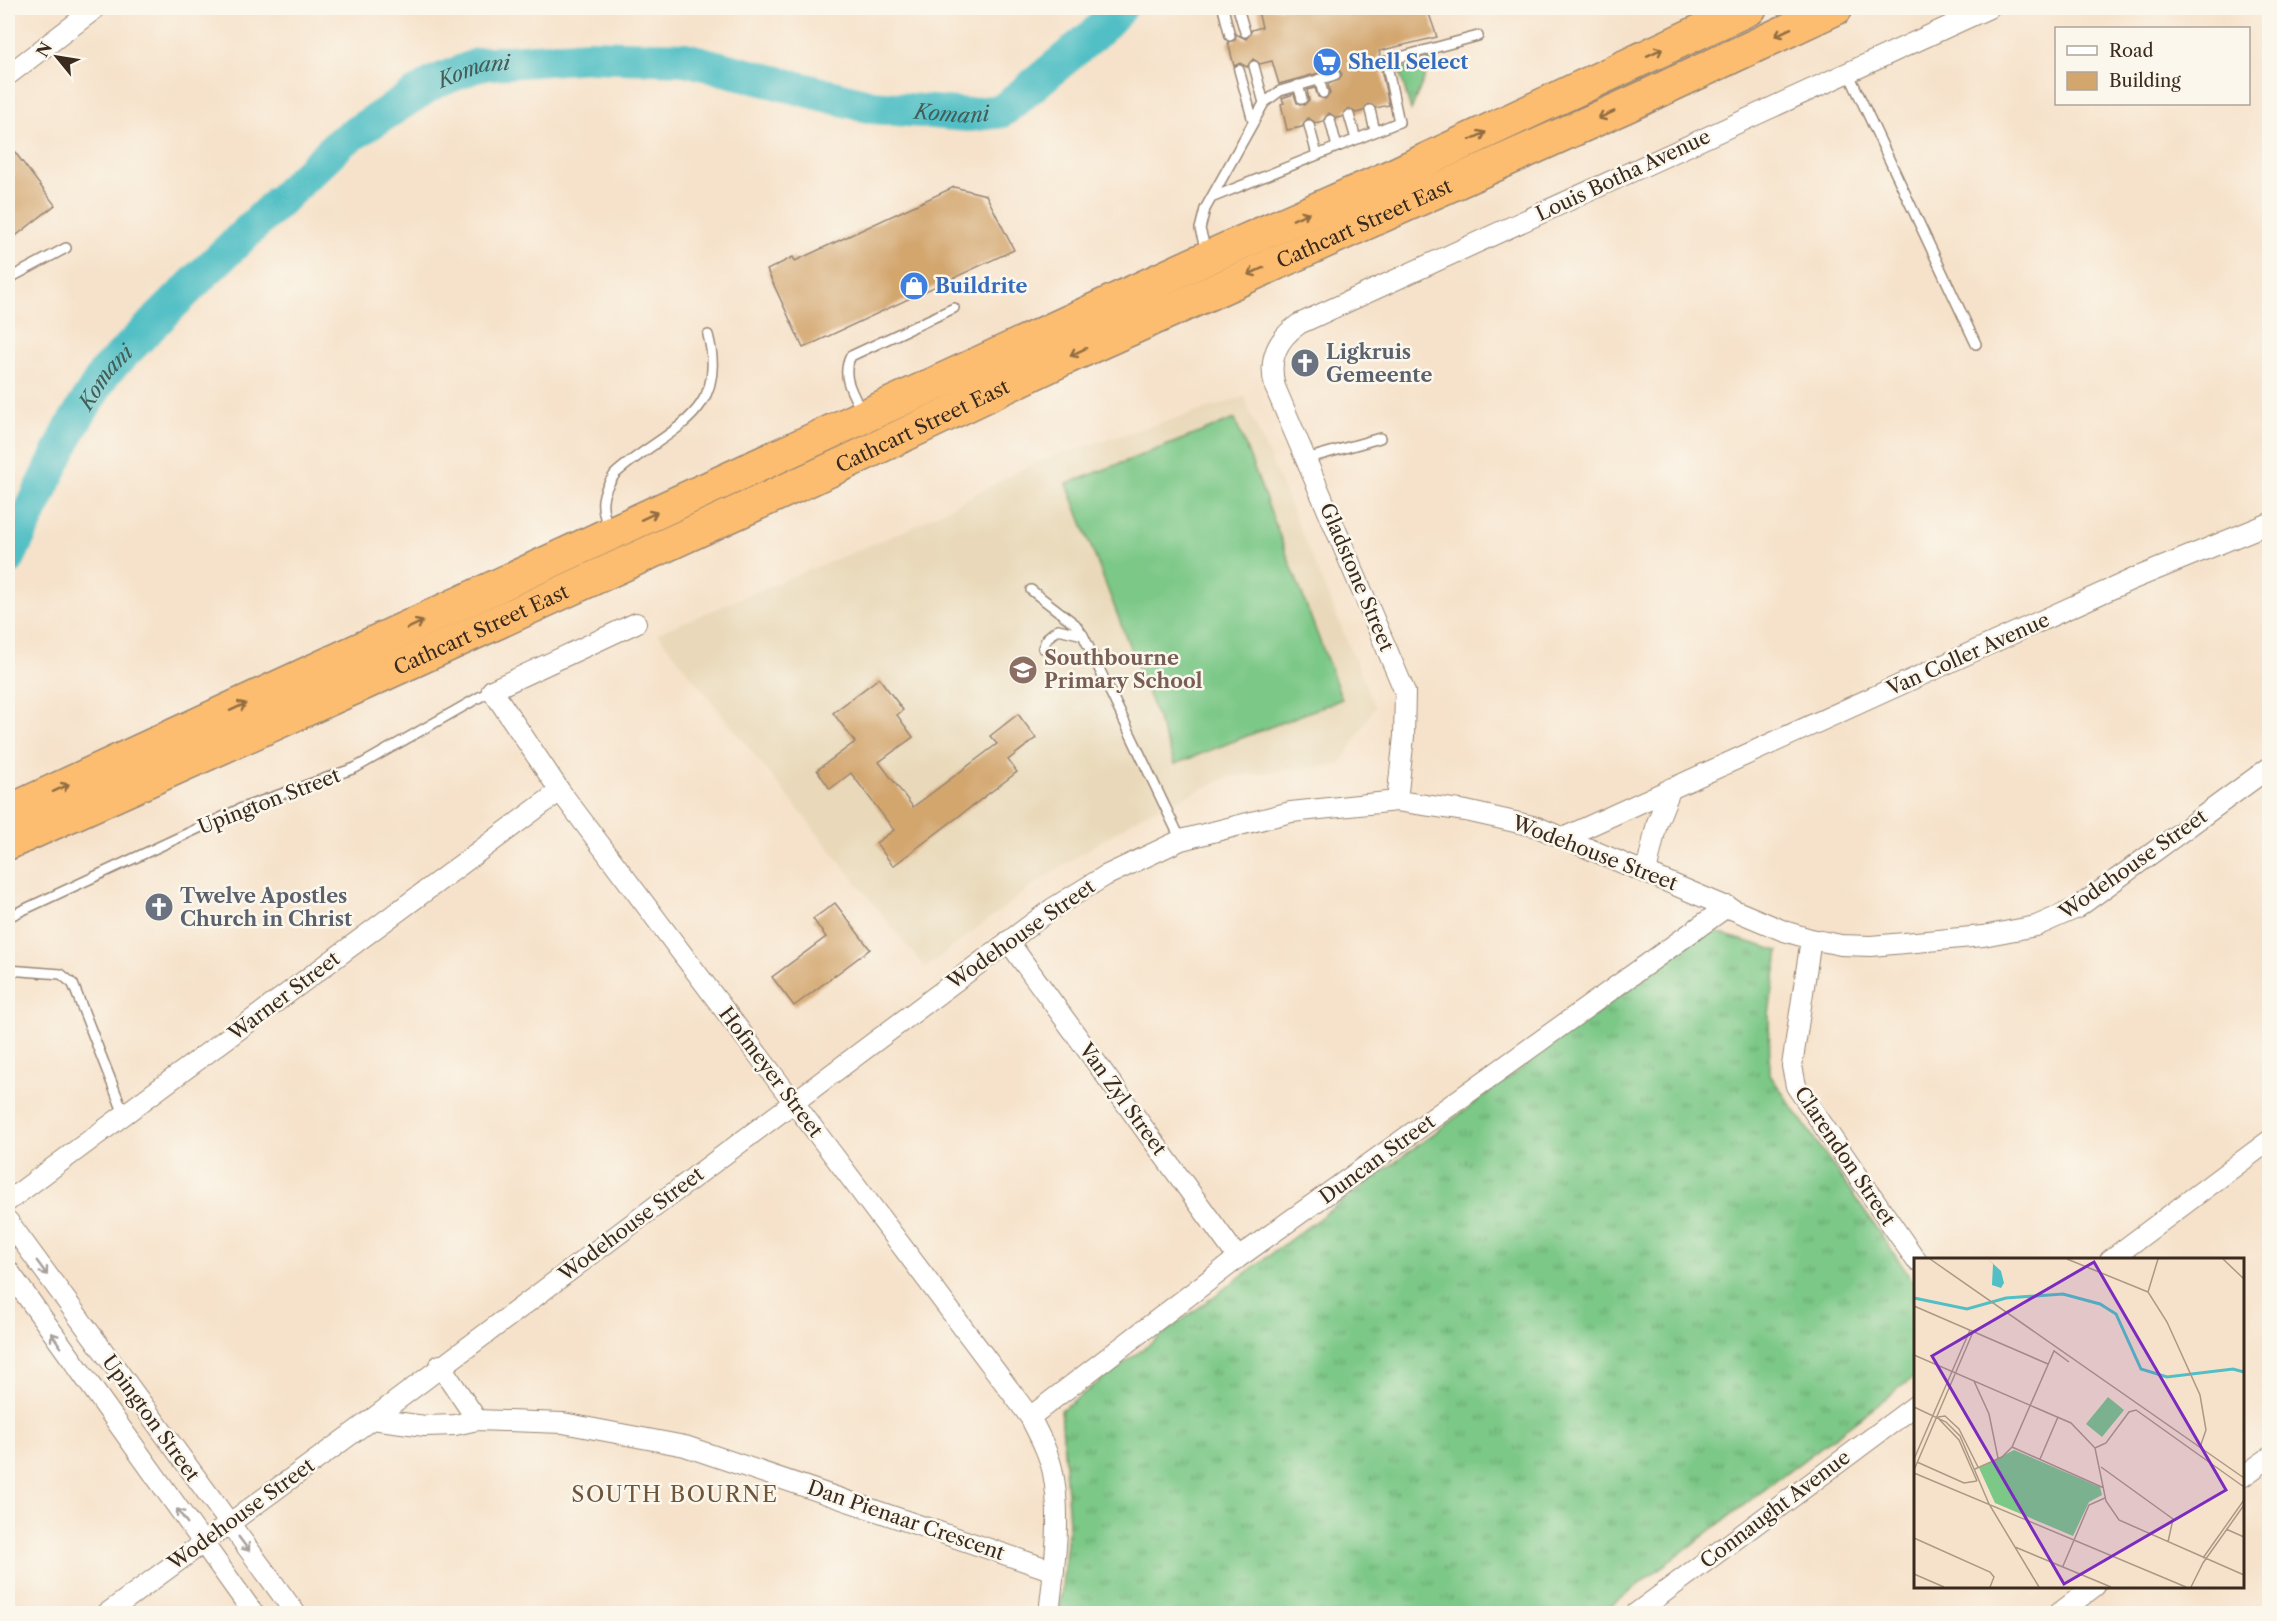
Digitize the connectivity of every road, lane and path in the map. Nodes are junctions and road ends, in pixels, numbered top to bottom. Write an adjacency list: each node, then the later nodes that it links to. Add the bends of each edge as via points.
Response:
1 (96, 8): 13 (street)
2 (1223, 8): 8 (lane)
3 (1238, 8): 7 (lane)
4 (1750, 8): 31 (highway, Cathcart Street East, one-way to 4, via 1394,175)
5 (1836, 8): 31 (highway, Cathcart Street East, one-way to 31, via 1628,105)
6 (1989, 8): 12 (street, Louis Botha Avenue)
7 (1245, 32)
8 (1230, 36)
9 (1478, 36): 25 (lane, via 1384,61 1399,122)
10 (1254, 66): 19 (lane)
11 (1239, 70): 23 (lane)
12 (1848, 72): 35 (lane); 36 (street, Louis Botha Avenue, via 1299,324 1281,339)
13 (8, 75)
14 (1335, 75): 15 (lane)
15 (1319, 79): 16 (lane); 17 (lane)
16 (1299, 85): 18 (lane); 19 (lane, via 1280,91)
17 (1323, 93)
18 (1302, 99)
19 (1264, 103): 23 (lane)
20 (1370, 110): 25 (lane)
21 (1349, 115): 26 (lane)
22 (1330, 120): 27 (lane)
23 (1253, 121): 29 (lane)
24 (1309, 125): 28 (lane)
25 (1376, 131): 26 (lane)
26 (1356, 139): 27 (lane)
27 (1337, 147): 28 (lane)
28 (1317, 155): 29 (lane)
29 (1211, 198): 31 (lane, via 1200,229)
30 (66, 248): 32 (lane)
31 (1215, 271): 37 (highway, Cathcart Street East)
32 (8, 279)
33 (954, 308): 37 (lane, via 851,357 846,380)
34 (708, 335): 41 (lane, via 713,379 703,403 680,426 630,461 607,485 602,511)
35 (1976, 344)
36 (1273, 360): 39 (street, Gladstone Street, via 1275,387)
37 (870, 432): 41 (highway, Cathcart Street East)
38 (1380, 438): 39 (lane)
39 (1306, 459): 50 (street, Gladstone Street, via 1405,693)
40 (2268, 523): 48 (street, Van Coller Avenue, via 2133,579)
41 (619, 548): 51 (highway, Cathcart Street East, one-way to 41); 54 (highway, Cathcart Street East, via 358,686)
42 (1031, 590): 44 (lane, via 1076,624)
43 (636, 623): 46 (street)
44 (1083, 635): 45 (lane, via 1058,629); 53 (lane)
45 (1043, 648)
46 (492, 690): 49 (street, Hofmeyer Street); 57 (lane, Upington Street, via 355,768 242,808)
47 (2270, 767): 58 (street, Wodehouse Street, via 2058,918 1983,936 1871,946)
48 (1671, 788): 52 (street, Van Coller Avenue); 55 (street, via 1657,823)
49 (560, 791): 61 (street, Hofmeyer Street); 62 (street, Warner Street)
50 (1397, 801): 52 (street, Wodehouse Street, via 1508,819); 53 (street, Wodehouse Street, via 1291,812)
51 (8, 812)
52 (1565, 837): 55 (street, Wodehouse Street)
53 (1181, 840): 59 (street, Wodehouse Street, via 1105,876)
54 (8, 843)
55 (1646, 873): 56 (street, Wodehouse Street)
56 (1728, 906): 58 (street, Wodehouse Street); 66 (street, Duncan Street)
57 (8, 917)
58 (1811, 939): 67 (street, Clarendon Street, via 1792,1066 1796,1086)
59 (1008, 941): 61 (street, Wodehouse Street); 66 (street, Van Zyl Street)
60 (8, 970): 62 (lane, via 61,974 74,984)
61 (794, 1103): 71 (street, Wodehouse Street); 74 (street, Hofmeyer Street)
62 (124, 1114): 64 (street, Warner Street)
63 (2270, 1140): 68 (street)
64 (8, 1201)
65 (8, 1221): 70 (street, Upington Street, one-way to 70)
66 (1238, 1258): 74 (street, Duncan Street)
67 (1915, 1258)
68 (2113, 1258)
69 (8, 1270): 72 (street, Upington Street, one-way to 69)
70 (104, 1354): 72 (street); 79 (street, Upington Street)
71 (440, 1365): 75 (street, Wodehouse Street); 76 (street)
72 (79, 1373): 80 (street, Upington Street, one-way to 72)
73 (1914, 1406): 87 (street, Connaught Avenue)
74 (1030, 1417): 81 (street, Hofmeyer Street, via 1046,1450 1054,1483 1058,1532)
75 (372, 1419): 76 (street, Dan Pienaar Crescent, via 431,1426); 79 (street, Wodehouse Street)
76 (477, 1420): 81 (street, Dan Pienaar Crescent, via 592,1427 686,1446)
77 (2270, 1457): 78 (street)
78 (2244, 1476)
79 (228, 1523): 80 (street, Wodehouse Street); 85 (street, Upington Street, one-way to 85)
80 (201, 1543): 83 (street, Wodehouse Street); 84 (street, Upington Street)
81 (1054, 1571): 86 (street, Hofmeyer Street)
82 (2094, 1588): 88 (street)
83 (106, 1614)
84 (254, 1614)
85 (296, 1614)
86 (1049, 1614)
87 (1635, 1614)
88 (2058, 1614)

